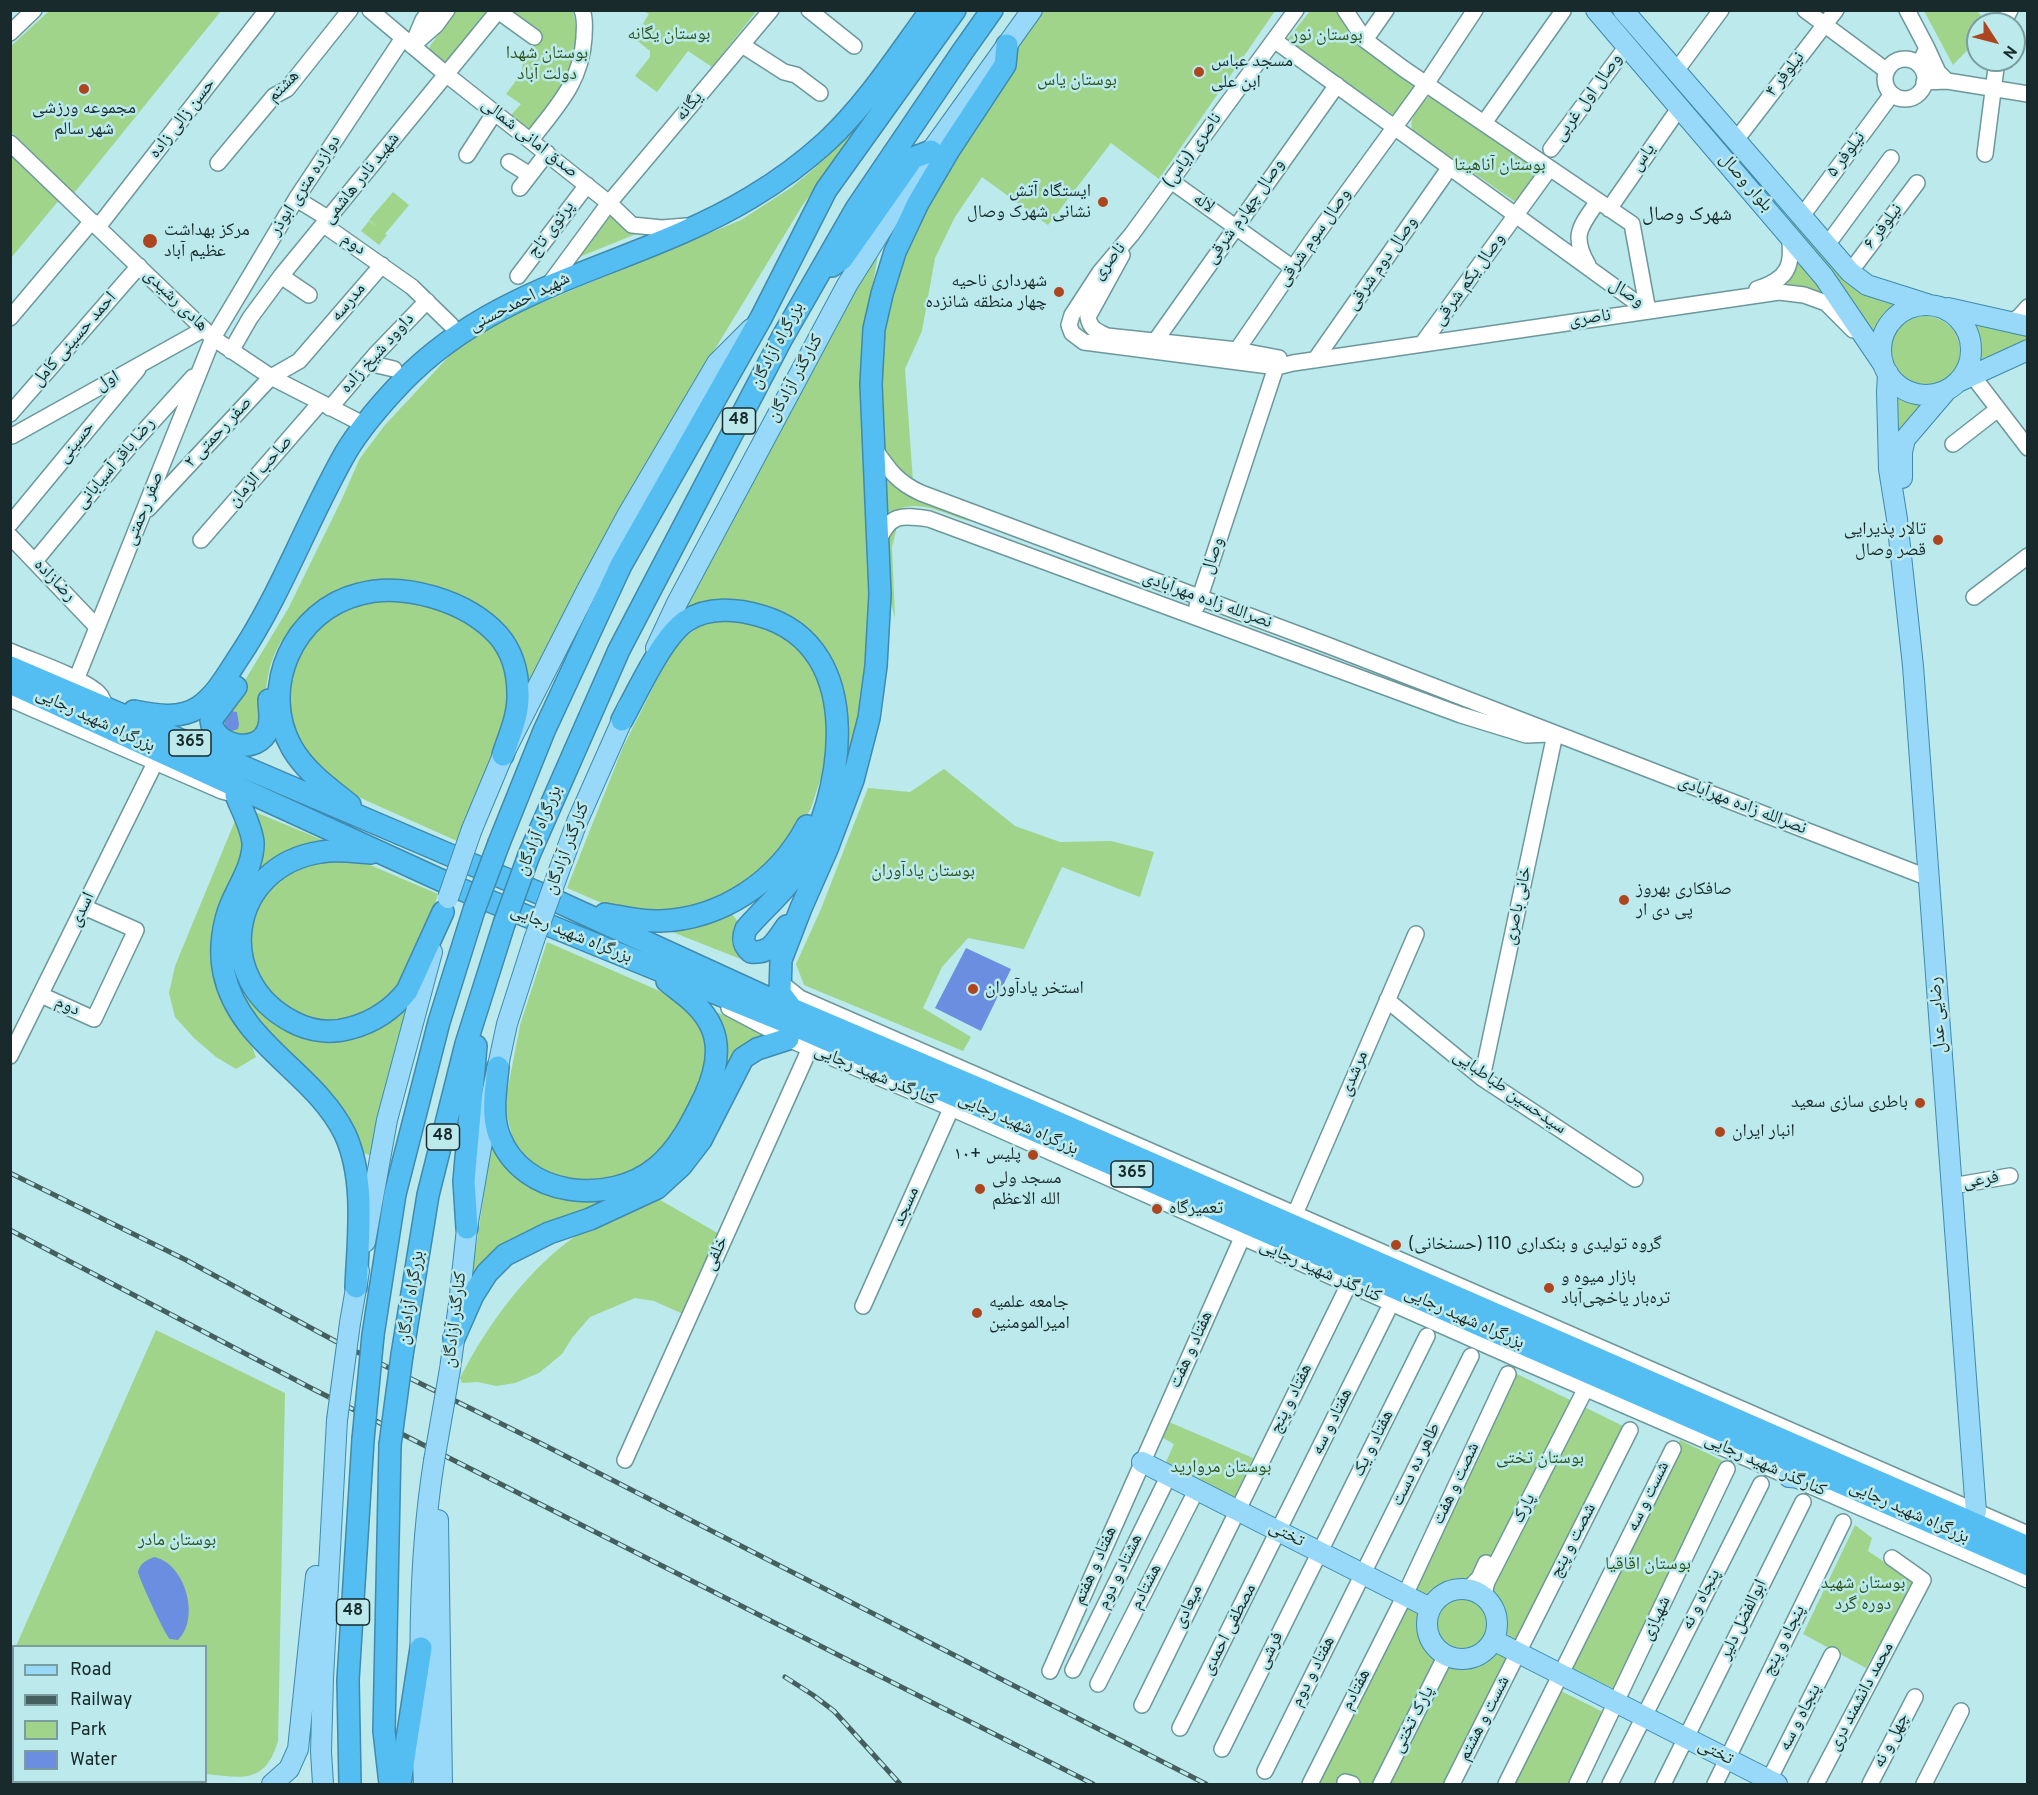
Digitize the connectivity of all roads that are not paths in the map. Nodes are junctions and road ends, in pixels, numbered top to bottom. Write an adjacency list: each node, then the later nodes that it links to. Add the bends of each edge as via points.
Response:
1 (33, 10): 27 (street)
2 (267, 10): 76 (street, حسن زالی زاده)
3 (350, 10): 64 (street, هشتم, via 287,89 274,96)
4 (370, 10): 31 (street, صدق امانی شمالی)
5 (430, 10): 31 (street)
6 (447, 10): 31 (street, via 436,25)
7 (582, 10): 54 (street, via 583,58 572,87)
8 (809, 10): 34 (street)
9 (931, 10): 77 (highway, شهید احمدحسنی, via 870,93 828,141 750,198)
10 (955, 10): 98 (highway, بزرگراه آزادگان / 48, via 826,190)
11 (992, 10): 89 (highway, بزرگراه آزادگان / 48, via 856,209)
12 (1032, 10): 33 (main road, کنارگذر آزادگان)
13 (1296, 10): 29 (street, ناصری (یاس))
14 (1345, 10): 30 (street, وصال)
15 (1386, 10): 30 (street)
16 (1475, 10): 44 (street, وصال سوم شرقی)
17 (1596, 10): 35 (main road, بلوار وصال)
18 (1623, 10): 38 (main road, بلوار وصال)
19 (1721, 10): 38 (street)
20 (1805, 10): 26 (street)
21 (1836, 10): 26 (street, نیلوفر ۴)
22 (1907, 10): 36 (street)
23 (498, 11): 28 (street); 41 (street, شهید نادر هاشمی)
24 (1563, 11): 52 (street)
25 (767, 12): 32 (street, یگانه)
26 (1825, 25): 39 (street); 55 (street, نیلوفر ۴)
27 (10, 33)
28 (534, 37)
29 (1274, 40): 45 (street, وصال); 67 (street, ناصری (یاس))
30 (1365, 40): 44 (street, وصال)
31 (408, 42): 41 (street, صدق امانی شمالی); 101 (street, دوازده متری ابوذر, via 296,199)
32 (742, 45): 47 (street); 71 (street, یگانه)
33 (1007, 45): 57 (main road, کنارگذر آزادگان); 123 (highway, کنارگذر آزادگان, via 1005,65 949,150 895,252 874,329)
34 (854, 46)
35 (1627, 46): 50 (main road, بلوار وصال); 56 (street, وصال اول غربی)
36 (1927, 48): 37 (street); 42 (street, via 1938,72)
37 (1919, 65): 39 (street, via 1901,59); 43 (street)
38 (1676, 71): 55 (main road, بلوار وصال)
39 (1887, 71): 48 (street, via 1885,81)
40 (1996, 72): 46 (street)
41 (447, 75): 51 (street, صدق امانی شمالی); 75 (street, شهید نادر هاشمی)
42 (1947, 81): 43 (street); 46 (street)
43 (1924, 82): 48 (street, via 1922,89 1911,97)
44 (1426, 84): 52 (street, وصال); 53 (street, وصال سوم شرقی)
45 (1337, 85): 53 (street, وصال); 78 (street, وصال چهارم شرقی)
46 (1994, 89): 49 (street); 60 (street)
47 (820, 93)
48 (1892, 94): 73 (street, نیلوفر ۵)
49 (2028, 94)
50 (1680, 107): 72 (street, یاس); 79 (main road, بلوار وصال)
51 (495, 111): 54 (street, صدق امانی شمالی); 61 (street)
52 (1484, 123): 66 (street, وصال)
53 (1394, 126): 65 (street, وصال); 84 (street, وصال سوم شرقی)
54 (531, 140): 59 (street, صدق امانی شمالی)
55 (1736, 140): 73 (main road, بلوار وصال)
56 (1551, 149)
57 (931, 151): 89 (highway, via 913,158 842,259); 145 (main road, کنارگذر آزادگان, via 847,285 771,424 677,603)
58 (14, 153): 76 (street, هادی رشیدی)
59 (547, 153): 63 (street, via 525,182); 69 (street, صدق امانی شمالی)
60 (1985, 154)
61 (467, 155)
62 (1891, 158): 81 (street)
63 (509, 162)
64 (218, 163)
65 (1450, 167): 74 (street, وصال); 108 (street, وصال دوم شرقی)
66 (1550, 168): 72 (street, وصال); 74 (street, وصال یکم شرقی)
67 (1171, 181): 78 (street, لاله); 80 (street, ناصری (یاس))
68 (1917, 183): 86 (street, نیلوفر ۶)
69 (586, 185): 71 (street, صدق امانی شمالی); 88 (street, پرتوی تاج)
70 (303, 203): 75 (street)
71 (609, 203): 77 (street, صدق امانی شمالی, via 632,225 662,228); 90 (street, یگانه)
72 (1604, 205): 85 (street, یاس, via 1581,224 1578,232 1580,251); 96 (street, وصال, via 1632,224)
73 (1799, 212): 79 (main road); 81 (main road, بلوار وصال)
74 (1516, 216): 85 (street, وصال); 103 (street, وصال یکم شرقی)
75 (326, 222): 82 (street, دوم); 87 (street, شهید نادر هاشمی)
76 (95, 224): 83 (street, هادی رشیدی); 97 (street, حسن زالی زاده)
77 (701, 224): 90 (highway, شهید احمدحسنی)
78 (1235, 227): 84 (street, لاله); 102 (street, وصال چهارم شرقی)
79 (1784, 229): 92 (street, via 1790,254 1786,273 1779,281); 104 (main road, بلوار وصال, via 1824,277)
80 (1132, 234): 102 (street, ناصری, via 1092,307 1089,325 1107,336); 111 (street, ناصری, via 1100,272 1072,315 1072,333 1095,345)
81 (1827, 244): 86 (main road, بلوار وصال)
82 (382, 265): 93 (street); 115 (street, مدرسه, via 299,361)
83 (139, 266): 101 (street, هادی رشیدی); 119 (street, احمد حسینی کامل)
84 (1293, 268): 105 (street, وصال سوم شرقی)
85 (1591, 270): 96 (street, وصال)
86 (1850, 272): 94 (main road, بلوار وصال, via 1867,285)
87 (281, 276): 91 (street); 107 (street, شهید نادر هاشمی, via 249,318)
88 (518, 276)
89 (815, 279): 161 (highway, بزرگراه آزادگان / 48, bridge, via 619,650 529,855)
90 (548, 286): 120 (highway, شهید احمدحسنی, via 492,313 433,352)
91 (309, 295)
92 (1732, 299): 96 (street, ناصری); 104 (street, ناصری, via 1779,292 1826,303)
93 (427, 301): 100 (street); 110 (street, داوود شیخ زاده)
94 (1935, 306): 99 (main road, بلوار وصال); 114 (main road, via 1913,306 1890,323 1881,350); 116 (main road, via 1955,314 1971,340 1972,355)
95 (2028, 307): 99 (street)
96 (1648, 311): 103 (street, ناصری)
97 (10, 318)
98 (761, 318): 148 (main road, via 717,363 628,514); 238 (highway, بزرگراه آزادگان / 48, bridge, via 621,565 543,731 474,910 439,1022 395,1194 373,1335 348,1680)
99 (2018, 324)
100 (451, 325)
101 (209, 333): 107 (street, هادی رشیدی); 109 (street, اول); 112 (street, صفر رحمتی)
102 (1156, 340): 105 (street, ناصری)
103 (1422, 344): 108 (street, ناصری)
104 (1870, 346): 114 (main road, بلوار وصال)
105 (1237, 350): 111 (street, ناصری)
106 (2028, 350): 116 (main road)
107 (231, 351): 115 (street, هادی رشیدی)
108 (1315, 360): 111 (street, ناصری)
109 (143, 363): 121 (street, اول); 127 (street, حسینی)
110 (368, 363): 113 (street); 117 (street, داوود شیخ زاده)
111 (1283, 363): 135 (street, وصال)
112 (201, 369): 125 (street, صفر رحمتی); 132 (street, رضا باقر آسیابانی, via 125,452)
113 (394, 369)
114 (1886, 369): 116 (main road, via 1902,388 1916,394 1931,395); 126 (main road, via 1889,469)
115 (271, 377): 117 (street, هادی رشیدی); 125 (street, صفر رحمتی ۲)
116 (1959, 383): 118 (street); 126 (main road, via 1905,439 1903,506)
117 (325, 406): 120 (street, هادی رشیدی); 128 (street, صاحب الزمان)
118 (1998, 409): 122 (street); 124 (street)
119 (10, 414)
120 (365, 425): 133 (highway, شهید احمدحسنی, via 347,451)
121 (12, 436)
122 (1953, 444)
123 (874, 448): 130 (highway, کنارگذر آزادگان); 135 (street, نصرالله زاده مهرآبادی, via 904,485)
124 (2028, 448)
125 (142, 516): 138 (street, صفر رحمتی)
126 (1897, 519): 153 (main road, رضایی عدل)
127 (10, 524)
128 (201, 540)
129 (13, 542): 132 (street, رضازاده)
130 (878, 544): 136 (street, نصرالله زاده مهرآبادی, via 890,522 904,516 929,519); 157 (highway, کنارگذر آزادگان, via 880,600 869,718 853,780)
131 (2028, 556): 134 (street)
132 (35, 561): 138 (street, رضازاده)
133 (276, 593): 137 (highway, via 273,616 263,641 241,681 211,720 217,735 248,745 263,737 270,719 270,681 277,660 300,627); 144 (highway, شهید احمدحسنی, via 217,691 198,708 169,715)
134 (1974, 597)
135 (1199, 598): 136 (street, وصال); 146 (street, نصرالله زاده مهرآبادی)
136 (1193, 617): 146 (street, نصرالله زاده مهرآبادی, via 1461,715 1526,735)
137 (314, 619): 148 (highway, via 343,599 384,590 436,599 488,626 513,660 517,677 518,706); 151 (highway, via 285,660 278,689 280,719 292,748 311,773)
138 (98, 627): 141 (street, صفر رحمتی)
139 (10, 651): 141 (street)
140 (10, 667): 144 (highway, بزرگراه شهید رجایی / 365)
141 (76, 680): 144 (street, via 97,691)
142 (10, 683): 150 (highway, بزرگراه شهید رجایی / 365)
143 (10, 699): 149 (street)
144 (106, 707): 151 (highway, بزرگراه شهید رجایی / 365)
145 (622, 720): 147 (highway, via 662,650 686,621 704,612 734,610 783,624 818,656 834,694); 168 (main road, کنارگذر آزادگان, bridge, via 577,822 534,940 507,1024)
146 (1555, 734): 153 (street, نصرالله زاده مهرآبادی); 169 (street, خانی باصری)
147 (836, 753): 156 (highway, via 814,812 794,848 761,883 731,903 697,916 658,921); 157 (highway, via 827,802 809,850 786,887 746,928 744,944 751,952 762,953)
148 (503, 755): 154 (main road, bridge)
149 (155, 763): 150 (street, via 222,791); 155 (street, اسدی)
150 (245, 795): 152 (highway, بزرگراه شهید رجایی / 365); 178 (highway, via 253,844 225,926 223,971 231,998 245,1021 303,1079 345,1134 358,1205)
151 (369, 821): 156 (highway, بزرگراه شهید رجایی / 365)
152 (383, 853): 154 (highway, via 323,851 303,856 272,871 252,894 242,921 241,949 250,980 270,1008 299,1025 331,1032 376,1019 407,991); 159 (highway, بزرگراه شهید رجایی / 365, via 460,890)
153 (1929, 878): 174 (main road, رضایی عدل)
154 (445, 905): 178 (main road, via 387,1120)
155 (84, 907): 162 (street, اسدی); 162 (street, دوم, via 136,930 94,1018)
156 (572, 907): 164 (highway, بزرگراه شهید رجایی / 365)
157 (801, 908): 160 (highway, کنارگذر آزادگان)
158 (1416, 934): 163 (street, مرشدی)
159 (650, 967): 165 (street, کنارگذر شهید رجایی); 168 (highway, via 704,1014 714,1033 717,1053 696,1116 668,1157 649,1174 625,1186 589,1192 555,1187 524,1168 499,1136 495,1109); 171 (highway, بزرگراه شهید رجایی / 365, via 786,1022)
160 (779, 975): 164 (highway, via 780,993); 170 (street, via 800,998)
161 (481, 993): 176 (highway, via 464,1182); 239 (highway, بزرگراه آزادگان / 48, bridge, via 428,1195 390,1445 384,1731)
162 (41, 995): 167 (street, اسدی)
163 (1387, 1000): 169 (street, سیدحسین طباطبایی); 175 (street, مرشدی)
164 (792, 1009): 170 (highway, بزرگراه شهید رجایی / 365)
165 (788, 1039): 166 (street, کنارگذر شهید رجایی); 183 (highway, via 743,1058 692,1152 657,1188 505,1255 473,1295)
166 (810, 1048): 171 (street, کنارگذر شهید رجایی); 189 (street, خلفی)
167 (10, 1056)
168 (498, 1067): 176 (main road, کنارگذر آزادگان)
169 (1482, 1078): 173 (street, سیدحسین طباطبایی)
170 (1030, 1102): 175 (street); 206 (highway, بزرگراه شهید رجایی / 365)
171 (954, 1103): 177 (street, کنارگذر شهید رجایی); 180 (street, مسجد); 195 (highway, بزرگراه شهید رجایی / 365)
172 (2010, 1176): 174 (street, فرعی)
173 (1635, 1179)
174 (1952, 1186): 201 (main road, رضایی عدل)
175 (1295, 1214): 201 (street)
176 (467, 1228): 183 (main road, کنارگذر آزادگان)
177 (1242, 1238): 186 (street, کنارگذر شهید رجایی); 191 (street, هفتاد و هفت)
178 (356, 1287): 197 (main road, bridge, via 337,1420)
179 (1347, 1288): 200 (street, هفتاد و پنج)
180 (863, 1306)
181 (1387, 1312): 203 (street, هفتاد و سه)
182 (1427, 1336): 207 (street, هفتاد و یک)
183 (454, 1338): 190 (main road, کنارگذر آزادگان, bridge)
184 (1471, 1356): 210 (street, طاهر ده دست)
185 (1508, 1374): 213 (street, شصت و هفت)
186 (1580, 1388): 194 (street, کنارگذر شهید رجایی); 205 (street, پارک)
187 (1630, 1430): 218 (street, شصت و پنج)
188 (1673, 1449): 223 (street, شست و سه)
189 (625, 1460)
190 (434, 1461): 217 (main road, کنارگذر آزادگان, via 422,1576); 242 (main road)
191 (1143, 1461): 193 (main road, تختی); 222 (street, هفتاد و هفتم)
192 (1728, 1469): 226 (street, شهبازی)
193 (1169, 1475): 198 (main road, تختی); 221 (street, هشتاد و دوم)
194 (1789, 1476): 195 (main road); 211 (street, کنارگذر شهید رجایی)
195 (1833, 1480): 209 (highway, بزرگراه شهید رجایی / 365)
196 (1761, 1484): 229 (street, پنجاه و نه)
197 (333, 1485): 236 (main road, via 319,1552 298,1749 289,1769); 237 (main road, via 323,1678)
198 (1197, 1490): 200 (main road, تختی); 224 (street, هشتادم)
199 (1803, 1503): 231 (street, ابوالفضل دلیر)
200 (1237, 1510): 203 (main road, تختی); 227 (street, میعادی)
201 (1976, 1512): 204 (street)
202 (1843, 1522): 233 (street, پنجاه و پنج)
203 (1279, 1531): 207 (main road, تختی); 230 (street, مصطفی احمدی)
204 (2028, 1534)
205 (1502, 1542): 212 (street, پارک); 214 (street, پارک, via 1487,1582)
206 (2028, 1547)
207 (1321, 1552): 210 (main road, تختی); 232 (street, فرشی)
208 (1892, 1558): 251 (street, محمد دانشمند دری, via 1923,1580)
209 (2028, 1565)
210 (1363, 1574): 213 (main road, تختی); 234 (street, هفتاد و دوم)
211 (2028, 1580)
212 (1468, 1589): 214 (main road); 215 (main road, via 1446,1592)
213 (1405, 1595): 215 (main road, تختی); 243 (street, هفتادم)
214 (1487, 1599): 216 (main road, via 1497,1618)
215 (1430, 1608): 219 (main road, via 1427,1630 1437,1649)
216 (1493, 1640): 218 (main road, تختی); 219 (main road, via 1487,1649 1467,1659)
217 (421, 1648): 240 (highway); 241 (main road, کنارگذر آزادگان)
218 (1518, 1653): 223 (main road, تختی); 245 (street, شست و هشتم)
219 (1446, 1655): 244 (street, پارک تختی)
220 (1832, 1655): 235 (street, پنجاه و سه)
221 (1073, 1670)
222 (1050, 1671)
223 (1561, 1675): 226 (main road, تختی); 246 (street, شست و سه)
224 (1098, 1684)
225 (1915, 1697): 252 (street, چهل و نه)
226 (1617, 1703): 229 (main road, تختی); 247 (street, شهبازی)
227 (1142, 1705)
228 (1961, 1711): 253 (street)
229 (1644, 1717): 231 (main road, تختی); 248 (street, پنجاه و نه)
230 (1180, 1728)
231 (1686, 1738): 233 (main road, تختی); 249 (street, ابوالفضل دلیر)
232 (1222, 1749)
233 (1728, 1759): 235 (main road, تختی); 250 (street, پنجاه و پنج)
234 (1265, 1771)
235 (1771, 1783)
236 (272, 1785)
237 (323, 1785)
238 (350, 1785)
239 (390, 1785)
240 (400, 1785)
241 (424, 1785)
242 (441, 1785)
243 (1310, 1785)
244 (1382, 1785)
245 (1452, 1785)
246 (1506, 1785)
247 (1577, 1785)
248 (1610, 1785)
249 (1663, 1785)
250 (1715, 1785)
251 (1816, 1785)
252 (1870, 1785)
253 (1924, 1785)

